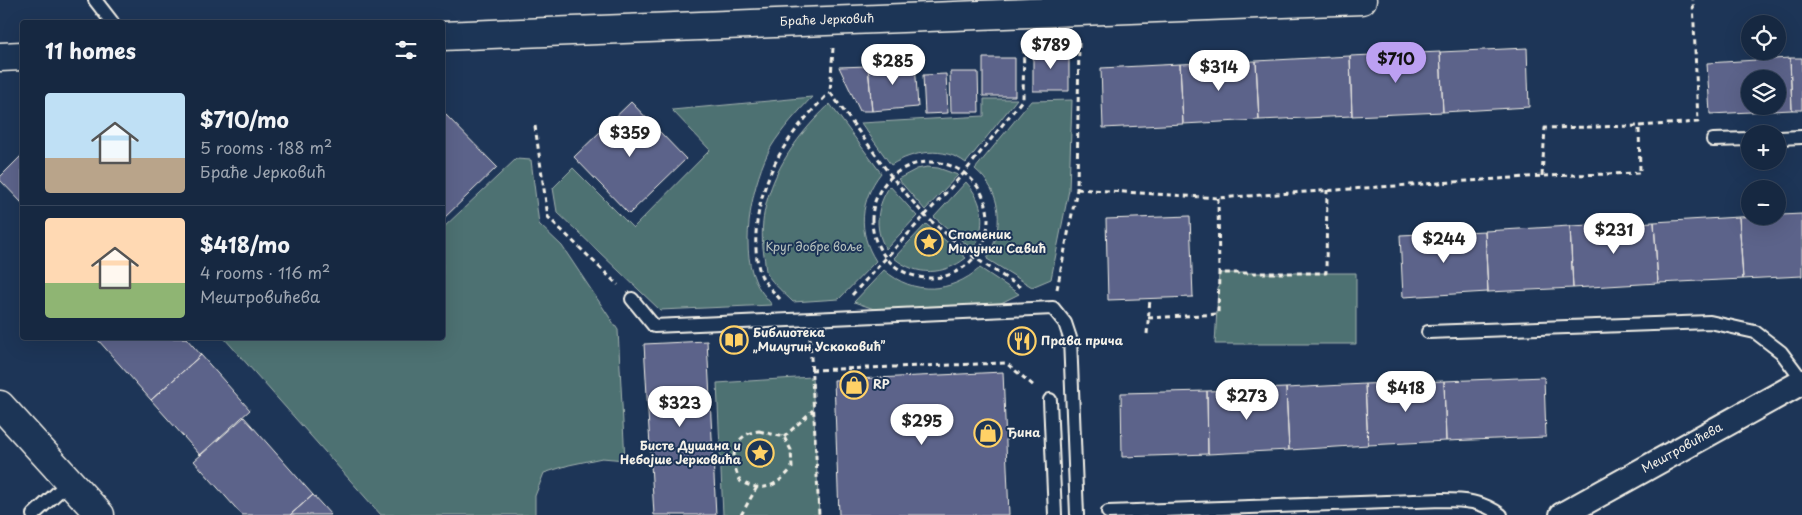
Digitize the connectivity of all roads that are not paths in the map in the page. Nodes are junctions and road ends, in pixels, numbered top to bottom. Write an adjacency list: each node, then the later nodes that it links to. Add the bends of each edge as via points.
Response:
1 (94, 0): 4 (lane)
2 (1362, 0): 3 (street, Браће Јерковић)
3 (1021, 16): 5 (street, Браће Јерковић)
4 (110, 20)
5 (445, 36)
6 (20, 56): 7 (street)
7 (0, 57)
8 (1802, 137): 9 (lane)
9 (1786, 138)
10 (1741, 139): 11 (lane)
11 (1713, 140)
12 (632, 299): 22 (lane, via 654,326 1053,308 1065,323 1070,338)
13 (1428, 332): 14 (lane, via 1710,322 1755,332 1781,352)
14 (1802, 380): 24 (street, Мештровићева)
15 (1050, 400): 21 (lane)
16 (0, 405): 17 (street)
17 (70, 481): 19 (lane); 20 (street)
18 (1108, 512): 23 (lane, via 1442,500 1473,501 1489,506)
19 (33, 515)
20 (100, 515)
21 (1055, 515)
22 (1076, 515)
23 (1501, 515)
24 (1562, 515)

